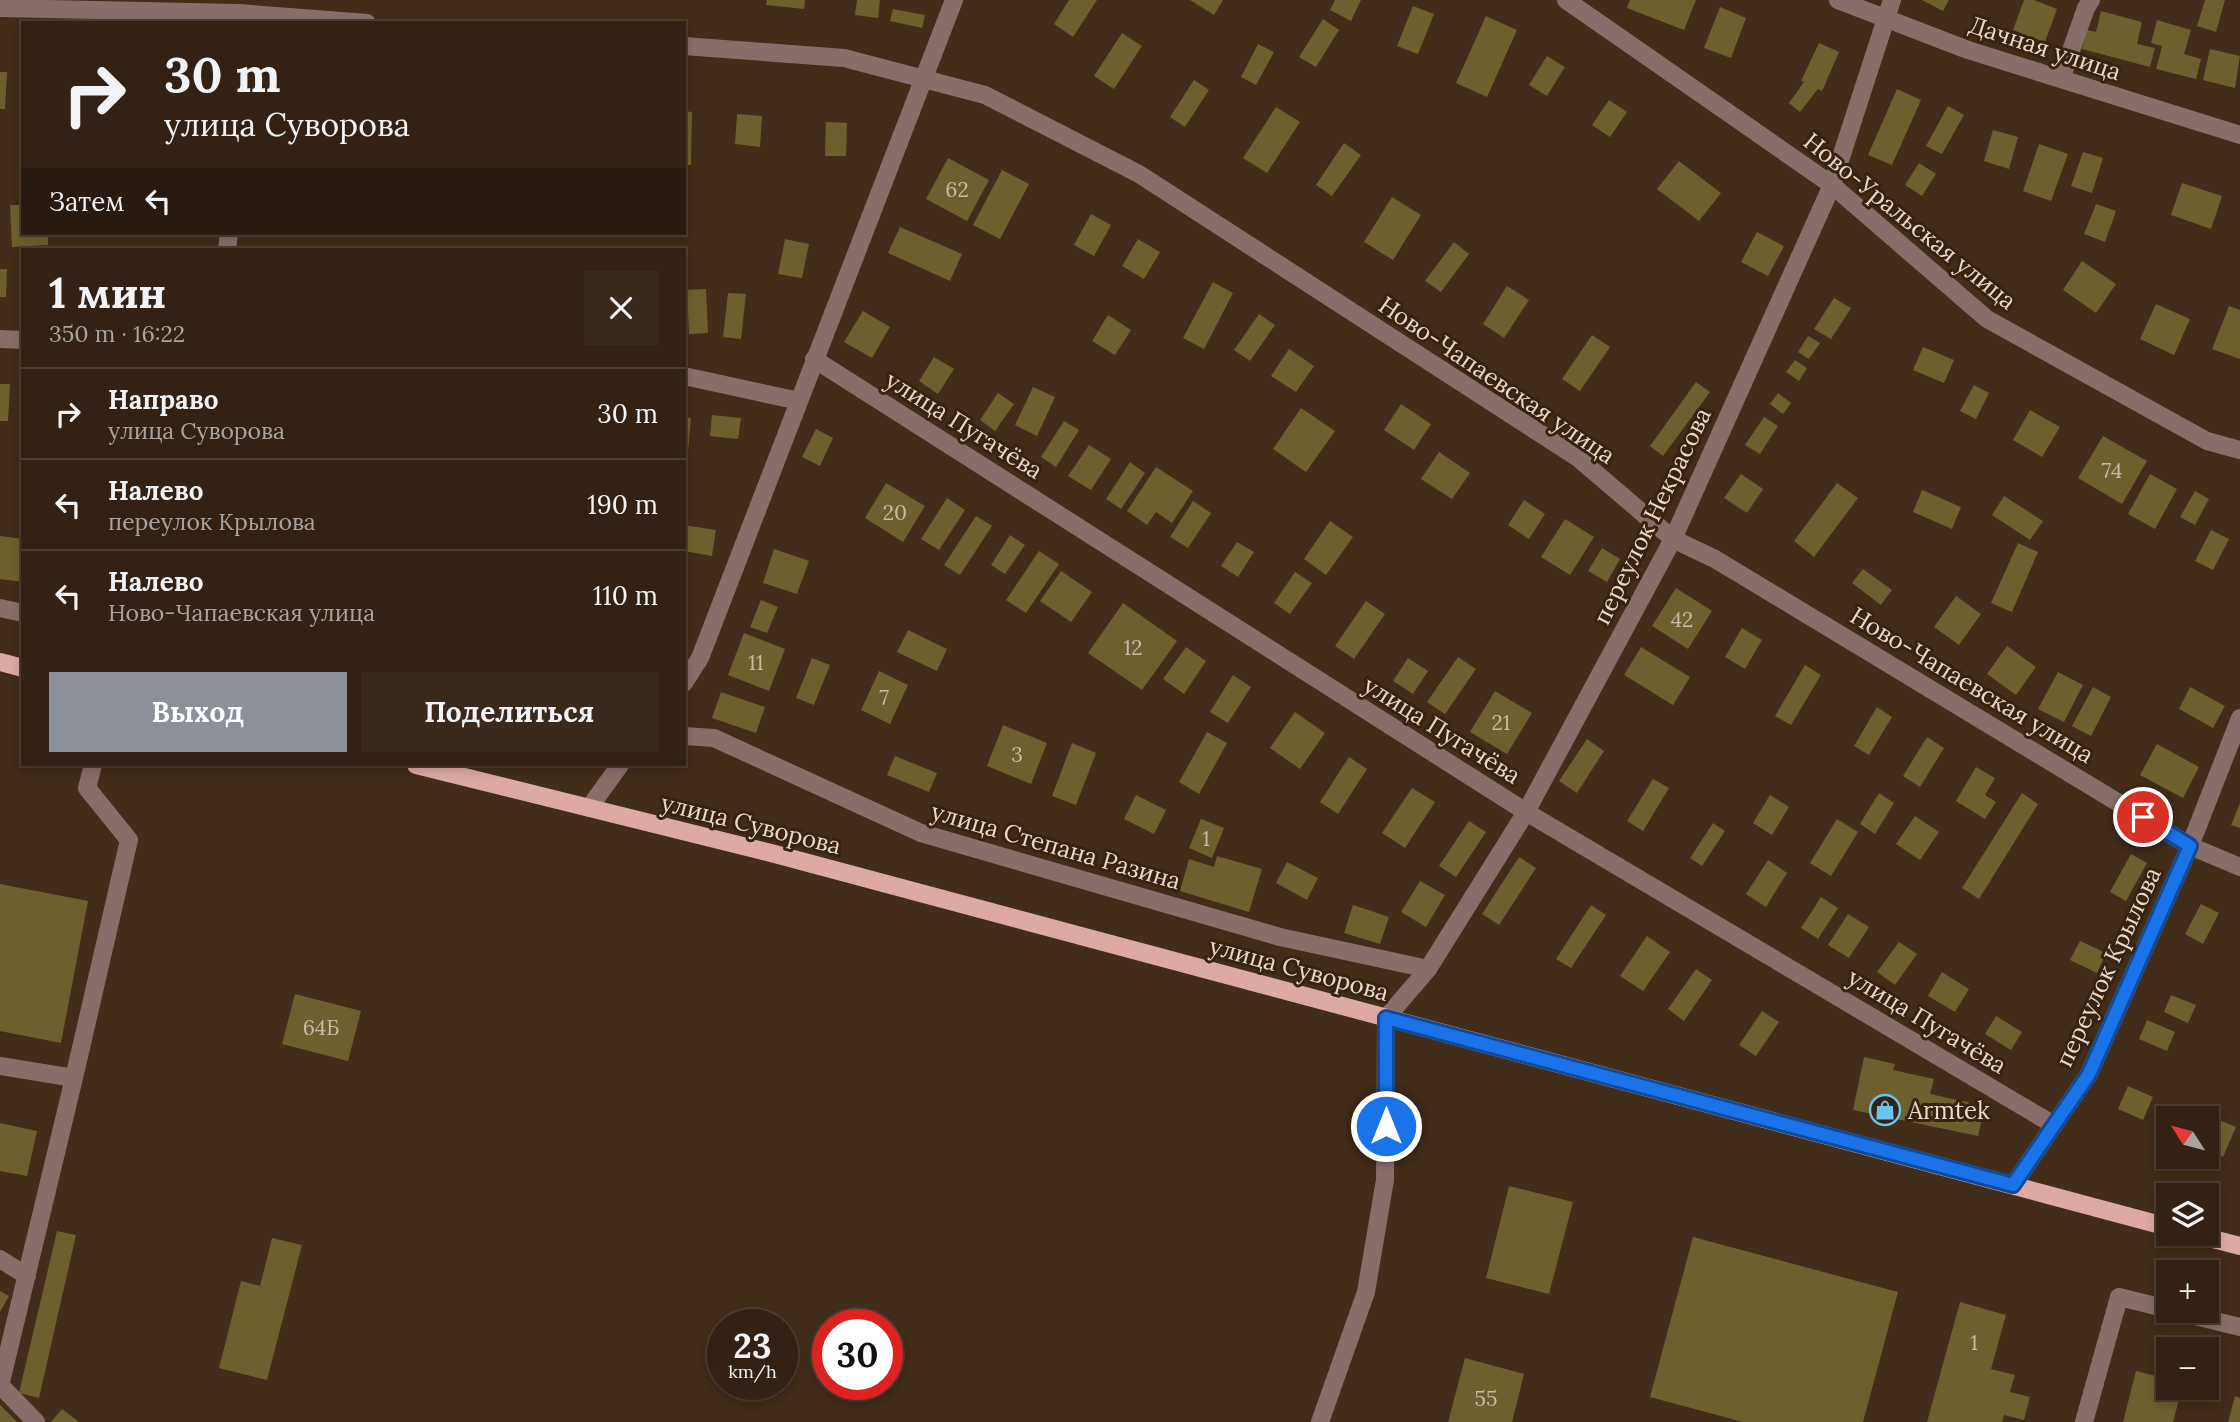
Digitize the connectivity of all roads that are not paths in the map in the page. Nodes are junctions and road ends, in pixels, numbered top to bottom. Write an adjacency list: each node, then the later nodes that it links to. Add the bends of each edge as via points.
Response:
1 (954, 0): 11 (street)
2 (1566, 0): 14 (street, Ново-Уральская улица)
3 (1838, 0): 8 (street, Дачная улица)
4 (1892, 0): 8 (street, переулок Некрасова)
5 (2091, 0): 12 (street)
6 (0, 8): 7 (street)
7 (238, 12): 9 (street)
8 (1887, 19): 12 (street, Дачная улица); 14 (street, переулок Некрасова)
9 (344, 21)
10 (686, 46): 11 (street, Ново-Чапаевская улица, via 844,58)
11 (925, 79): 17 (street); 21 (street, Ново-Чапаевская улица, via 985,95 1139,174 1578,458)
12 (2061, 79): 13 (street, Дачная улица)
13 (2240, 135)
14 (1832, 185): 20 (street, Ново-Уральская улица, via 1987,319 2207,441); 21 (street, переулок Некрасова)
15 (0, 339): 16 (street)
16 (21, 340)
17 (814, 359): 19 (street); 33 (street, улица Пугачёва)
18 (686, 376): 19 (street)
19 (799, 401): 26 (street, via 700,658)
20 (2240, 450)
21 (1673, 538): 33 (street, переулок Некрасова); 34 (street, Ново-Чапаевская улица)
22 (0, 608): 23 (street)
23 (21, 613)
24 (0, 662): 25 (main road)
25 (21, 667)
26 (686, 680)
27 (2240, 718): 34 (street, переулок Крылова)
28 (686, 736): 36 (street, улица Степана Разина, via 714,738 921,833 1280,937)
29 (93, 766): 39 (street, via 87,788 129,840)
30 (420, 766): 32 (main road, улица Суворова)
31 (619, 766): 32 (street)
32 (589, 808): 37 (main road, улица Суворова)
33 (1526, 813): 36 (street, переулок Некрасова); 40 (street, улица Пугачёва)
34 (2190, 846): 35 (street, Ново-Чапаевская улица); 40 (street, переулок Крылова, via 2089,1074)
35 (2240, 867)
36 (1427, 969): 37 (street, переулок Некрасова)
37 (1386, 1018): 41 (main road, улица Суворова); 52 (street, via 1385,1180 1366,1292)
38 (0, 1066): 39 (street)
39 (74, 1079): 46 (street)
40 (2054, 1125): 41 (street, переулок Крылова)
41 (2013, 1185): 42 (main road, улица Суворова)
42 (2156, 1224)
43 (2219, 1241): 44 (main road)
44 (2240, 1246)
45 (0, 1259): 46 (street)
46 (27, 1276): 50 (street)
47 (2156, 1306): 53 (street, via 2119,1297)
48 (2219, 1322): 49 (street)
49 (2240, 1327)
50 (0, 1386): 51 (street)
51 (36, 1422)
52 (1320, 1422)
53 (2084, 1422)

